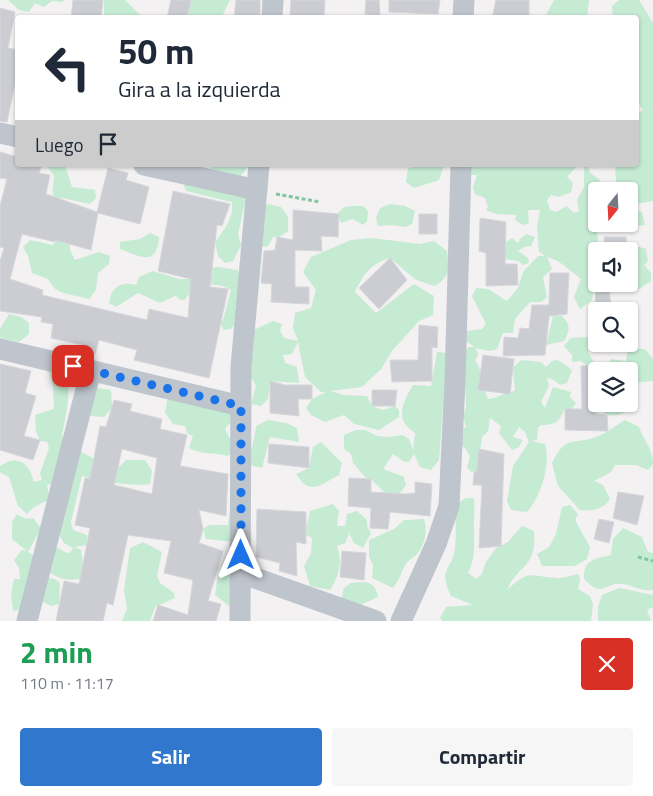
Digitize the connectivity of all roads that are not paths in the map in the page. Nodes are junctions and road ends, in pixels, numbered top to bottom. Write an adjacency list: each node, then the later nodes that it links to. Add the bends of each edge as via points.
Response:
1 (272, 0): 3 (street)
2 (464, 0): 4 (street)
3 (272, 15)
4 (463, 15)
5 (0, 133): 6 (street)
6 (15, 136)
7 (153, 167): 10 (street)
8 (259, 167): 10 (street)
9 (461, 167): 18 (street, via 449,506 436,544)
10 (257, 190): 13 (street, via 244,320)
11 (0, 349): 12 (street)
12 (92, 370): 13 (street); 15 (street)
13 (241, 406): 14 (street)
14 (241, 574): 16 (street); 17 (street)
15 (27, 621)
16 (240, 621)
17 (376, 621)
18 (401, 621)

